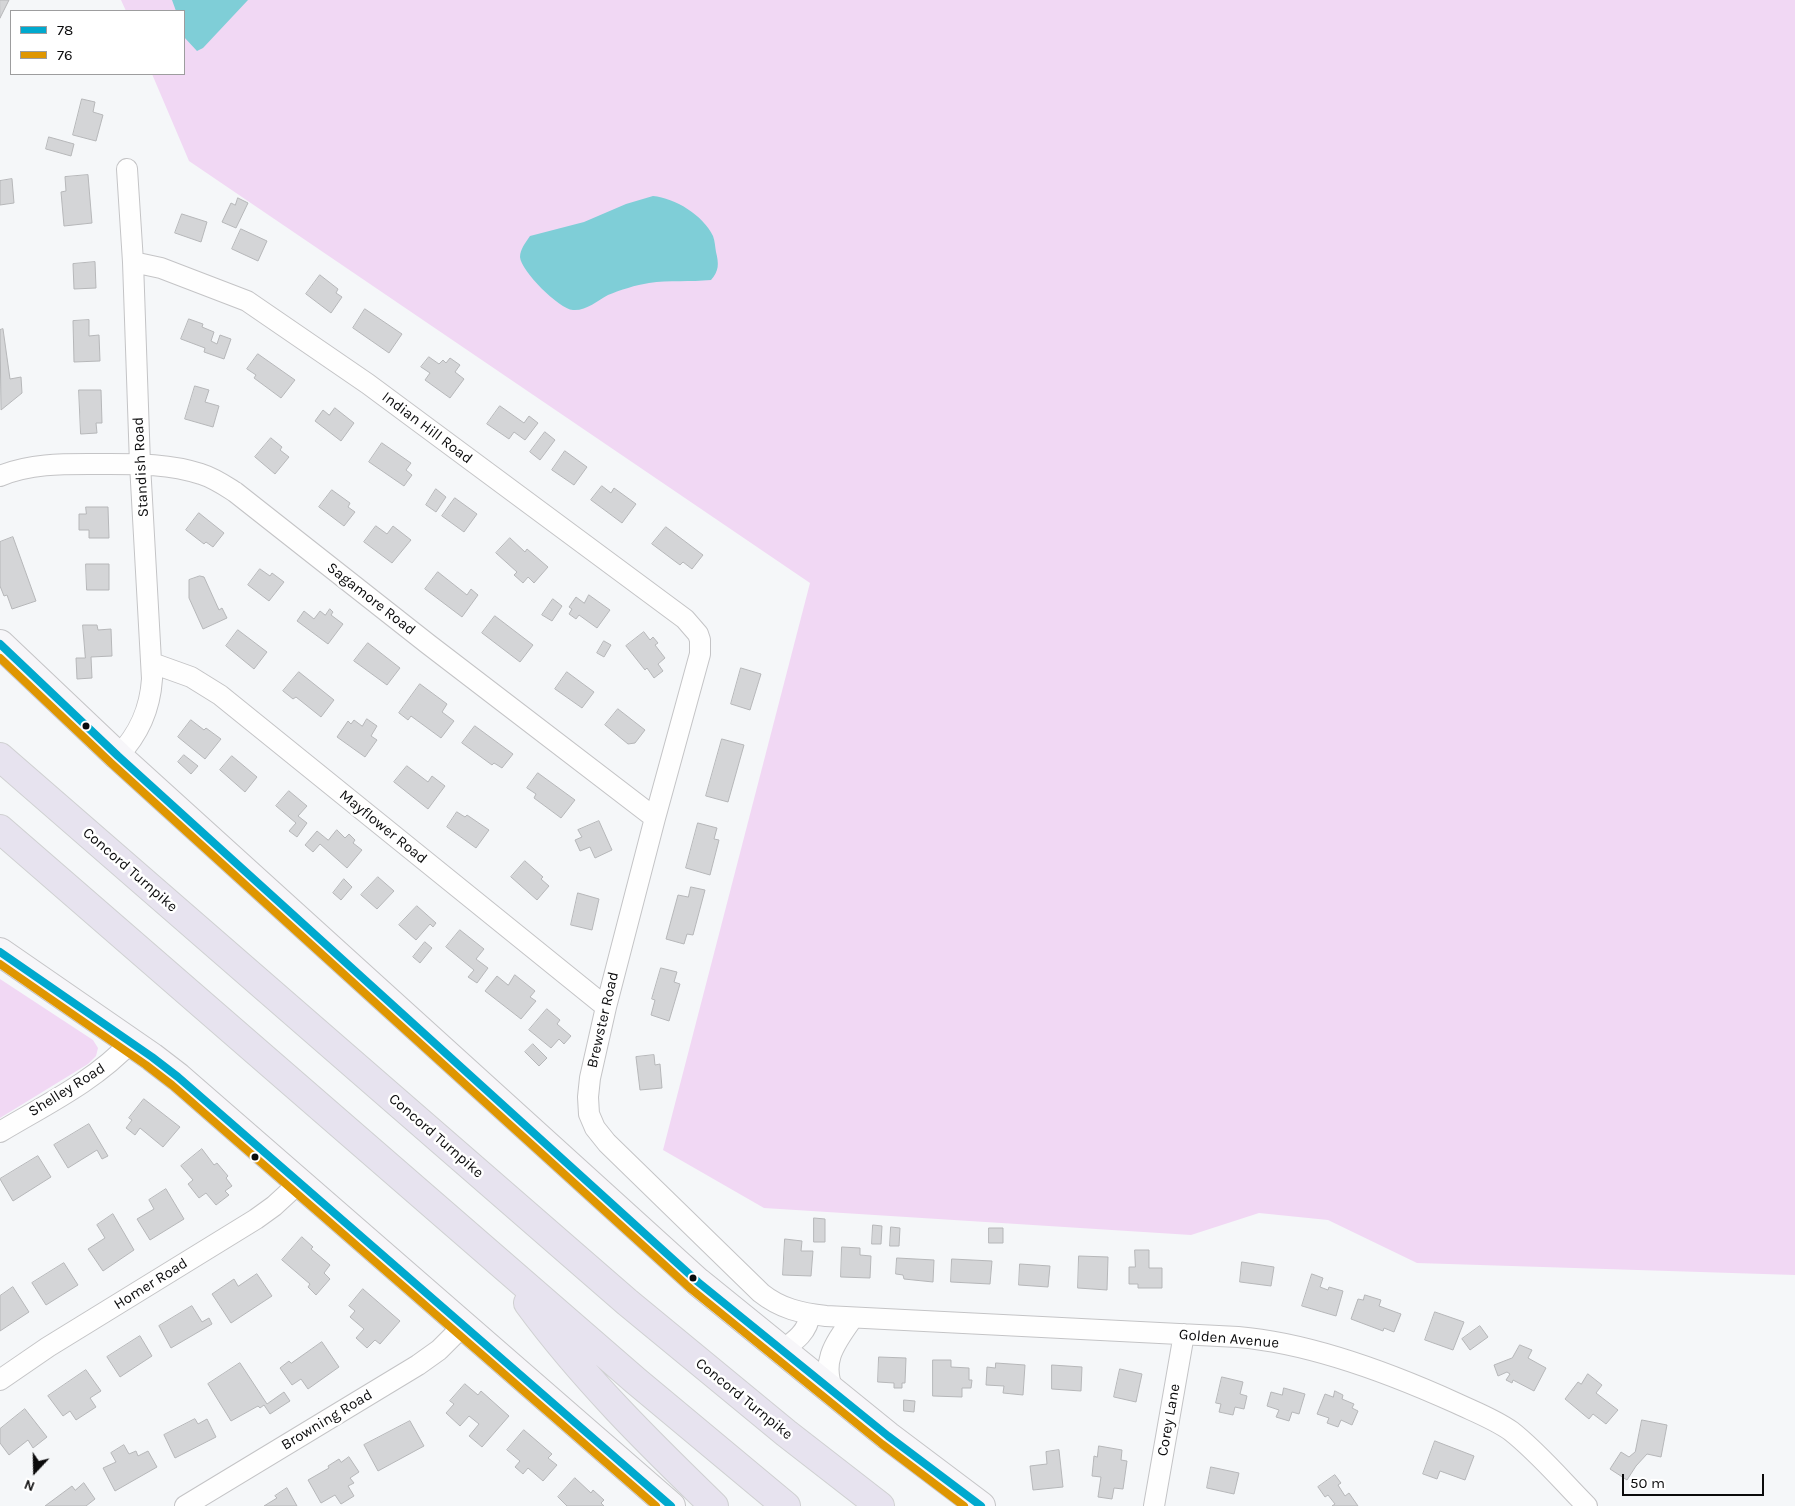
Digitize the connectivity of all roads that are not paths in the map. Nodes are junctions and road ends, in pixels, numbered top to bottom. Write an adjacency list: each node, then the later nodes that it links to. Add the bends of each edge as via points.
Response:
1 (127, 169): 2 (street, Standish Road)
2 (133, 262): 3 (street, Standish Road); 5 (street, Indian Hill Road, via 161,268 254,306 368,384 685,619)
3 (140, 464): 4 (street, Sagamore Road, via 57,464); 7 (street, Standish Road); 10 (street, Sagamore Road, via 200,474 235,492)
4 (0, 476)
5 (698, 634): 10 (street, Brewster Road, via 701,646 699,661)
6 (0, 644): 8 (main road)
7 (152, 663): 8 (street, Standish Road, via 151,689 144,717 136,734); 13 (street, Mayflower Road, via 191,677 220,695)
8 (118, 756): 22 (main road, via 692,1277)
9 (0, 757): 29 (highway, Concord Turnpike, via 627,1302)
10 (655, 818): 13 (street, Brewster Road)
11 (0, 829): 17 (highway)
12 (0, 952): 14 (main road)
13 (606, 1008): 18 (street, Brewster Road, via 588,1097 589,1114 595,1128 613,1150 761,1292 784,1308)
14 (131, 1042): 15 (street, Shelley Road, via 94,1074); 16 (main road, via 178,1077)
15 (0, 1132)
16 (298, 1183): 20 (main road); 23 (street, Homer Road, via 256,1220 48,1347)
17 (482, 1249): 27 (highway, via 590,1379); 28 (highway)
18 (810, 1314): 19 (street, Golden Avenue); 22 (street, via 804,1331)
19 (853, 1318): 21 (street, Golden Avenue); 24 (street, via 830,1355 828,1376)
20 (463, 1326): 25 (street, Browning Road, via 418,1365); 26 (main road)
21 (1184, 1334): 31 (street, Corey Lane); 32 (street, Golden Avenue, via 1238,1336 1279,1342 1429,1391 1511,1432)
22 (781, 1351): 24 (main road)
23 (0, 1380)
24 (835, 1394): 30 (main road)
25 (185, 1506)
26 (671, 1506)
27 (714, 1506)
28 (786, 1506)
29 (880, 1506)
30 (981, 1506)
31 (1154, 1506)
32 (1587, 1506)

